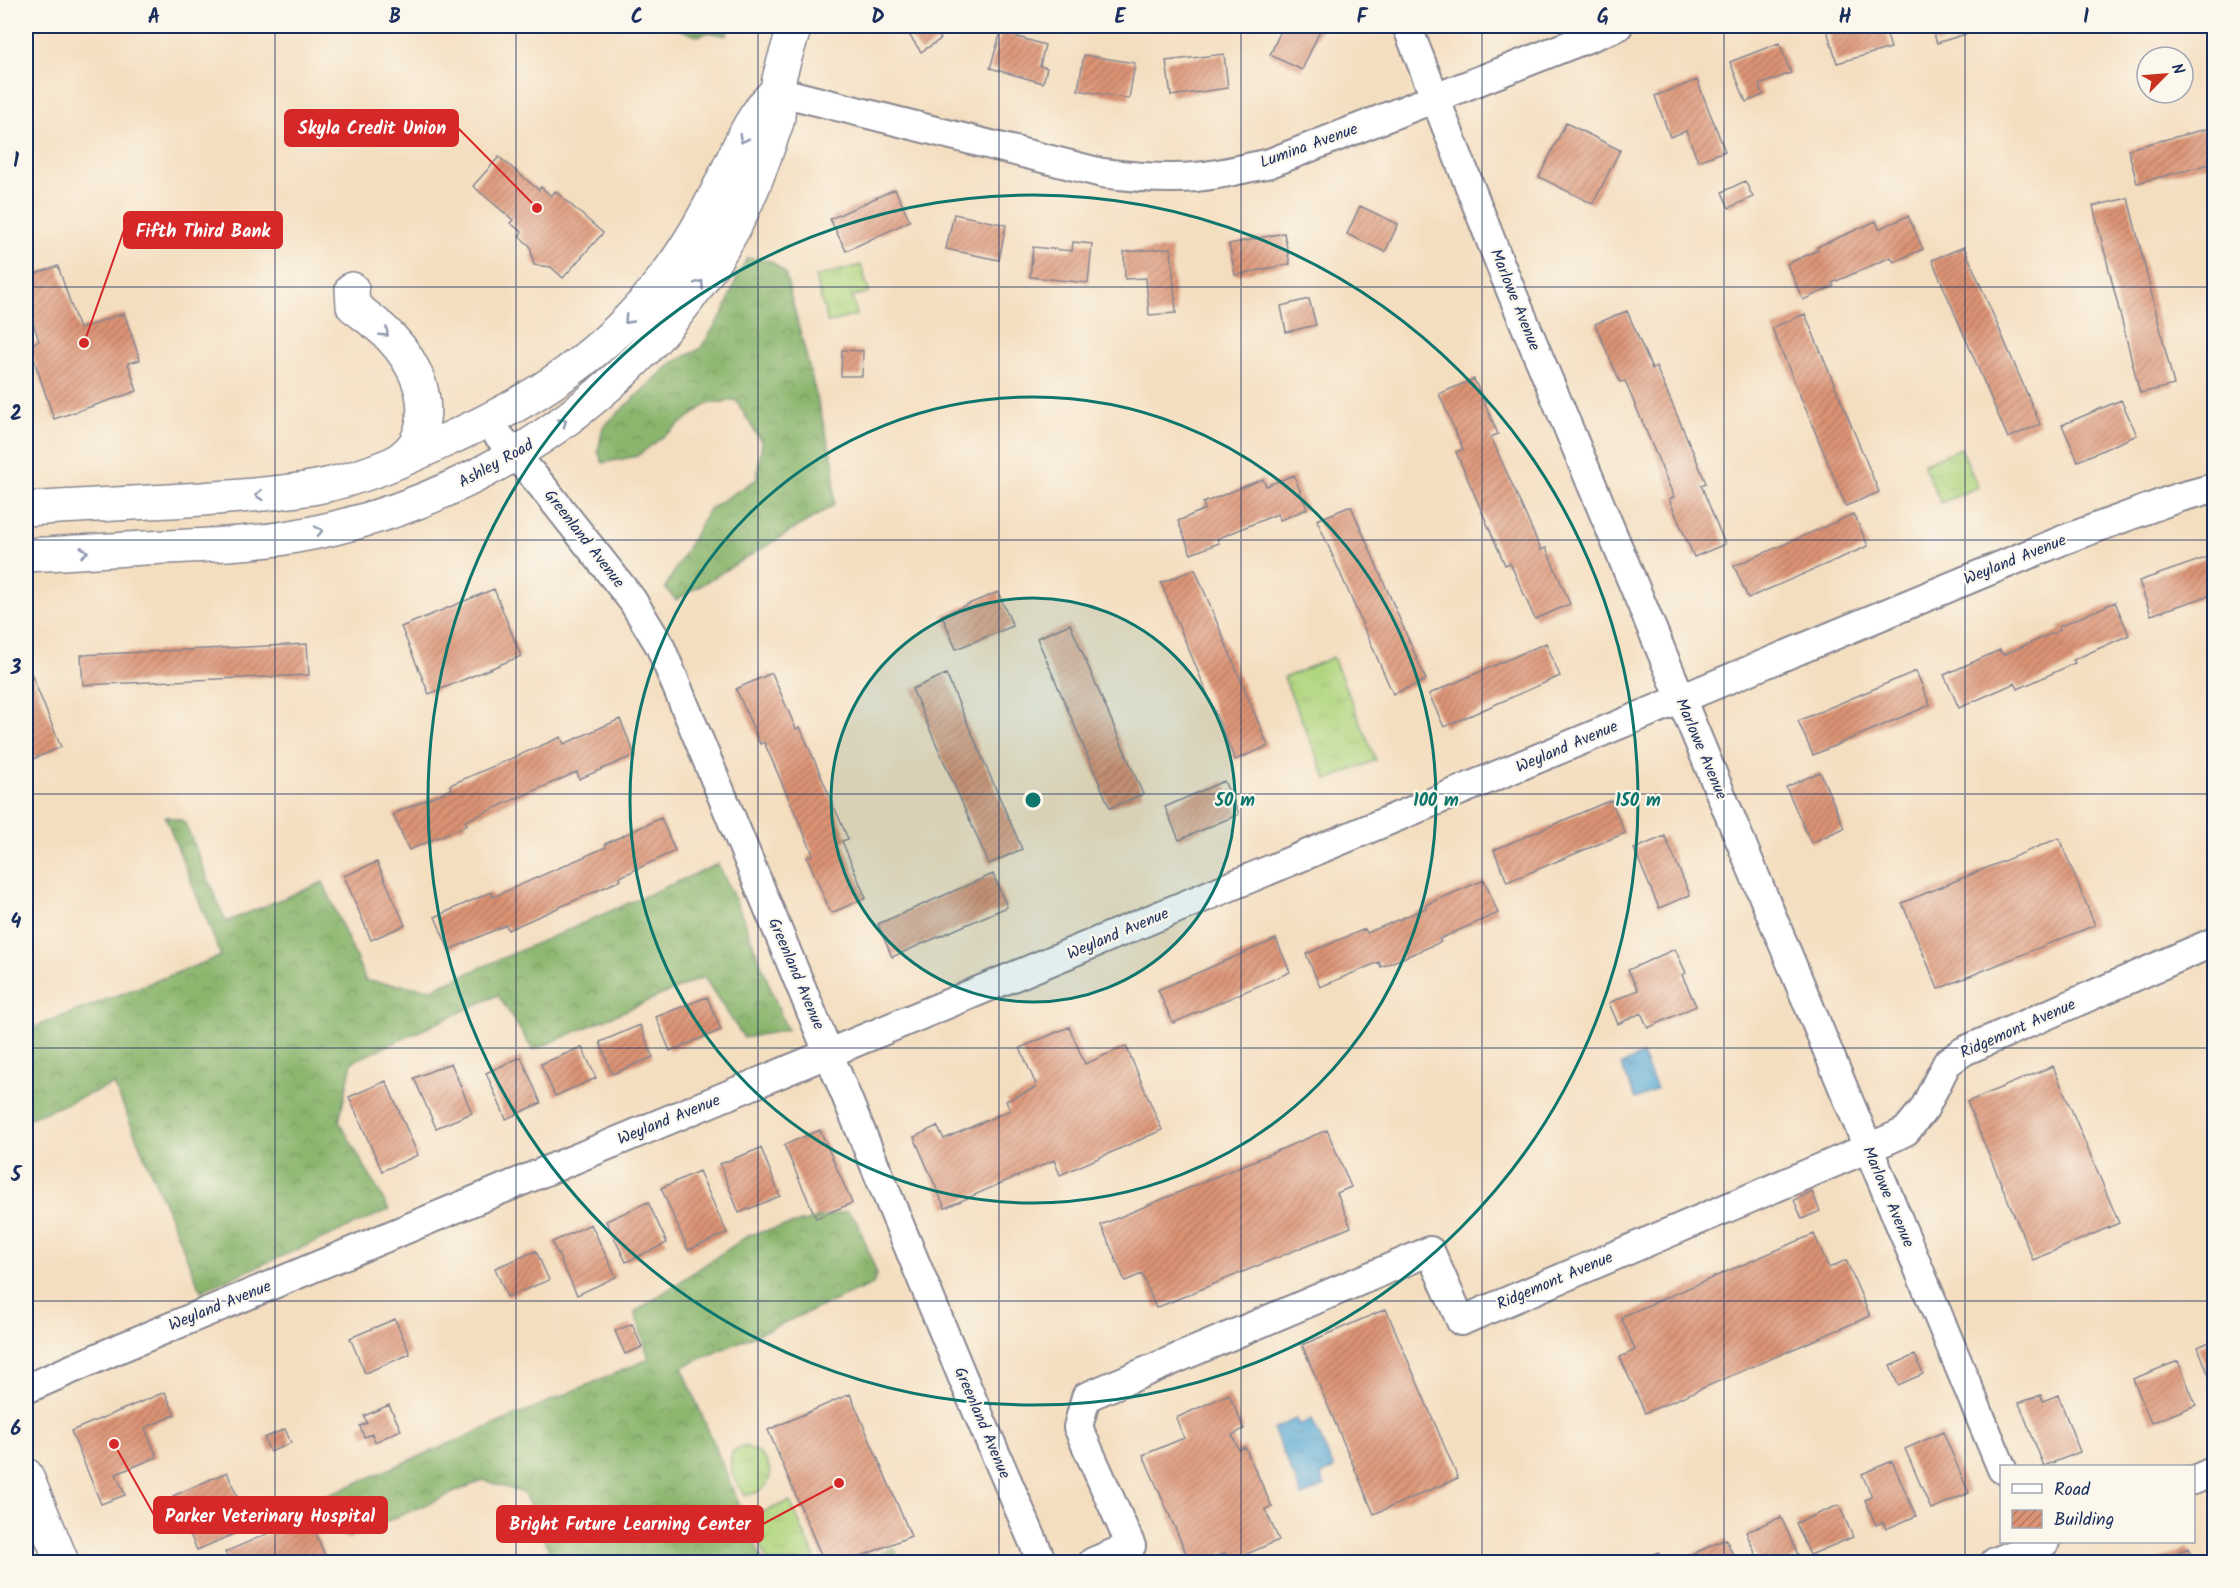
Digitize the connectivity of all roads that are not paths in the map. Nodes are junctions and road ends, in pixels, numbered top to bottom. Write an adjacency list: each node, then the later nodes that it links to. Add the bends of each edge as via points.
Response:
1 (795, 26): 4 (street, Ashley Road)
2 (1407, 26): 5 (street, Marlowe Avenue)
3 (1618, 26): 5 (street, Lumina Avenue)
4 (777, 92): 5 (street, Lumina Avenue, via 1102,173 1141,178 1221,174 1270,163); 7 (street, Ashley Road, one-way to 7, via 754,118 689,241 646,301 571,371); 8 (street, Ashley Road, one-way to 4, via 598,394 648,347 697,289 728,239 753,186 780,113)
5 (1434, 98): 13 (street, Marlowe Avenue)
6 (352, 289): 9 (street, one-way to 9, via 353,306 383,330 403,353 422,392 423,416 418,439 411,451)
7 (487, 422): 8 (street, Greenland Avenue); 9 (street, Ashley Road)
8 (515, 455): 12 (street, Ashley Road, one-way to 8, via 245,542 316,532 413,505); 15 (street, Greenland Avenue, via 632,600 660,646)
9 (391, 465): 11 (street, Ashley Road, one-way to 11, via 328,485 265,495)
10 (2214, 488): 13 (street, Weyland Avenue, via 2063,540)
11 (26, 509)
12 (26, 555)
13 (1680, 700): 15 (street, Weyland Avenue); 16 (street, Marlowe Avenue)
14 (2214, 942): 16 (street, Ridgemont Avenue, via 1964,1051 1947,1063 1924,1109 1906,1131)
15 (829, 1054): 17 (street, Weyland Avenue); 26 (street, Greenland Avenue)
16 (1868, 1149): 18 (street, Marlowe Avenue); 27 (street, Ridgemont Avenue, via 1461,1321 1430,1251 1086,1397 1078,1427 1131,1546)
17 (26, 1389)
18 (2000, 1467)
19 (2214, 1471): 21 (street)
20 (26, 1475): 25 (street)
21 (2195, 1479)
22 (26, 1527): 24 (street)
23 (2038, 1548): 28 (street)
24 (46, 1563)
25 (62, 1563)
26 (1042, 1563)
27 (1093, 1563)
28 (1995, 1563)

